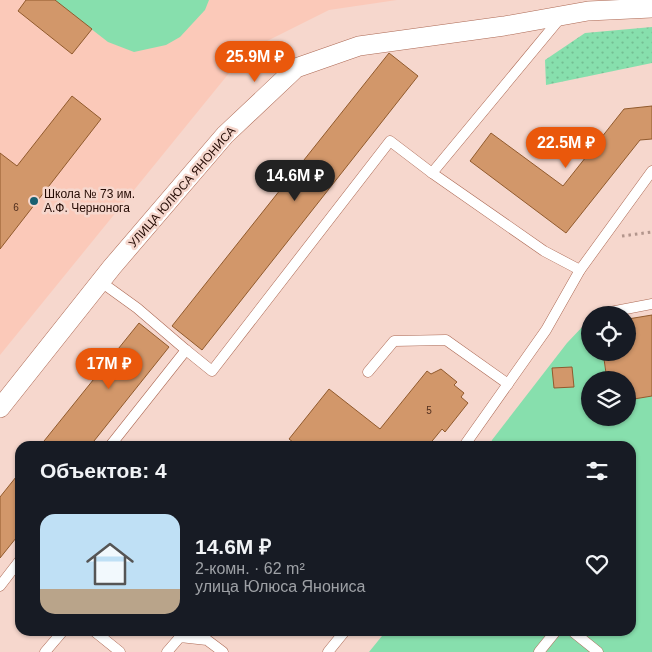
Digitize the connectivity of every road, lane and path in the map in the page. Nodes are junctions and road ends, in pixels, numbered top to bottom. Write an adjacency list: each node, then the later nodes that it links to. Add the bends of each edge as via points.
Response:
1 (588, 6): 2 (street, УЛИЦА ЮЛЮСА ЯНОНИСА); 3 (street, УЛИЦА ЮЛЮСА ЯНОНИСА)
2 (652, 8)
3 (562, 16): 5 (lane); 9 (street, УЛИЦА ЮЛЮСА ЯНОНИСА, via 359,46 296,68 225,135)
4 (652, 171): 7 (lane)
5 (432, 173): 8 (lane, via 544,251); 12 (lane, via 390,141 212,371)
6 (652, 232): 7 (path)
7 (602, 239): 8 (lane)
8 (580, 270): 14 (lane, via 546,330)
9 (100, 282): 12 (lane, via 137,308); 15 (street, УЛИЦА ЮЛЮСА ЯНОНИСА)
10 (652, 304): 11 (lane)
11 (636, 307)
12 (186, 350): 16 (lane)
13 (368, 372): 14 (lane, via 394,341 446,340)
14 (508, 384): 17 (lane)
15 (0, 408)
16 (114, 441)
17 (468, 441)
18 (15, 566): 19 (lane)
19 (0, 586)
20 (59, 636): 25 (lane)
21 (100, 636): 26 (lane)
22 (341, 636): 29 (lane)
23 (552, 636): 30 (lane)
24 (578, 636): 31 (lane)
25 (46, 652)
26 (120, 652)
27 (167, 652): 28 (lane, via 180,637 207,640)
28 (223, 652)
29 (328, 652)
30 (539, 652)
31 (598, 652)

